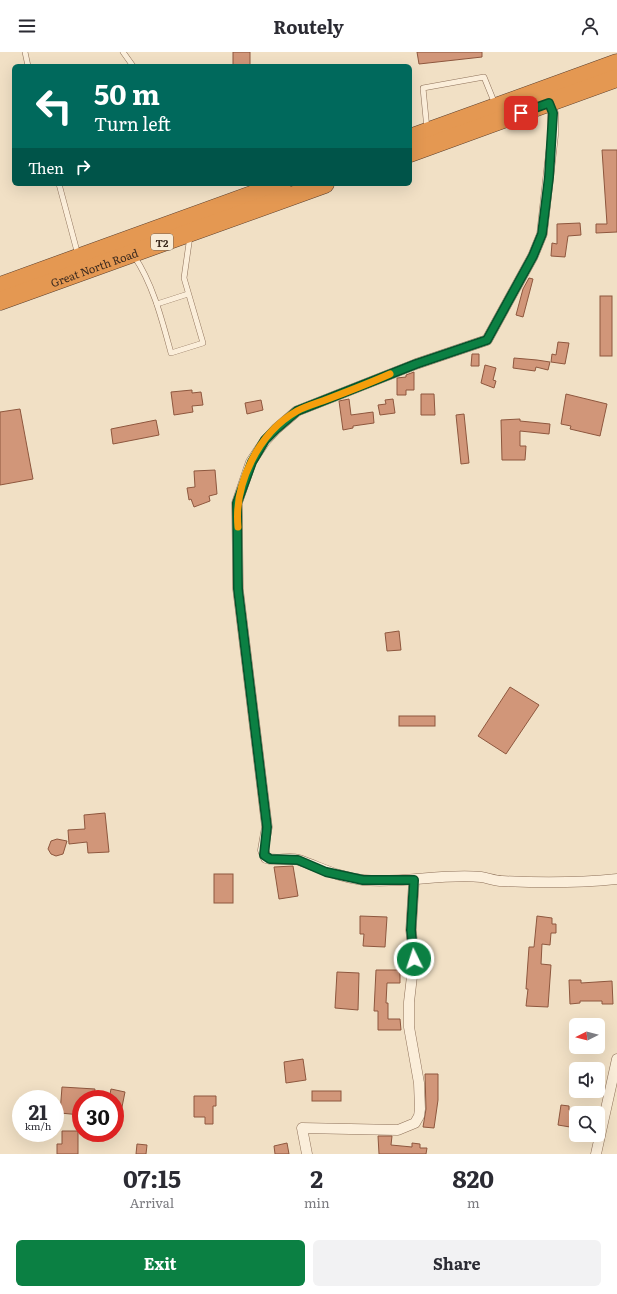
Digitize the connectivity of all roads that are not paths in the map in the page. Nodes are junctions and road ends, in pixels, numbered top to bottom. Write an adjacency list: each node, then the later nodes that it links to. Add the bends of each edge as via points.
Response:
1 (25, 52): 4 (lane)
2 (123, 52): 5 (lane)
3 (617, 63): 8 (highway)
4 (28, 64)
5 (132, 64)
6 (617, 78): 7 (highway)
7 (549, 103): 11 (highway); 24 (street, via 553,113 553,134 542,234 533,256 487,340 416,364 297,411 276,429 256,452 237,503 238,589 267,827 264,855 270,859 298,860 326,872 363,880)
8 (496, 106): 9 (highway); 9 (lane, via 484,77 423,88)
9 (428, 131): 10 (highway)
10 (412, 137)
11 (412, 152)
12 (60, 186): 18 (lane)
13 (278, 186): 15 (highway, Great North Road / T2)
14 (310, 186): 15 (highway, Great North Road / T2)
15 (263, 193): 16 (highway, Great North Road / T2); 18 (highway, Great North Road / T2)
16 (190, 232): 17 (highway, Great North Road / T2); 20 (lane, via 184,278)
17 (132, 253): 21 (highway, Great North Road / T2); 22 (lane)
18 (79, 257): 19 (highway, Great North Road / T2)
19 (0, 286)
20 (188, 294): 22 (lane); 22 (lane, via 203,343 172,353)
21 (0, 301)
22 (157, 304)
23 (617, 879): 24 (street, via 558,883 500,881 481,877)
24 (414, 880): 26 (street, via 411,930 414,959 409,1028 419,1083 419,1116 415,1123 398,1130 302,1128)
25 (617, 1059): 27 (street)
26 (307, 1154)
27 (596, 1154)

